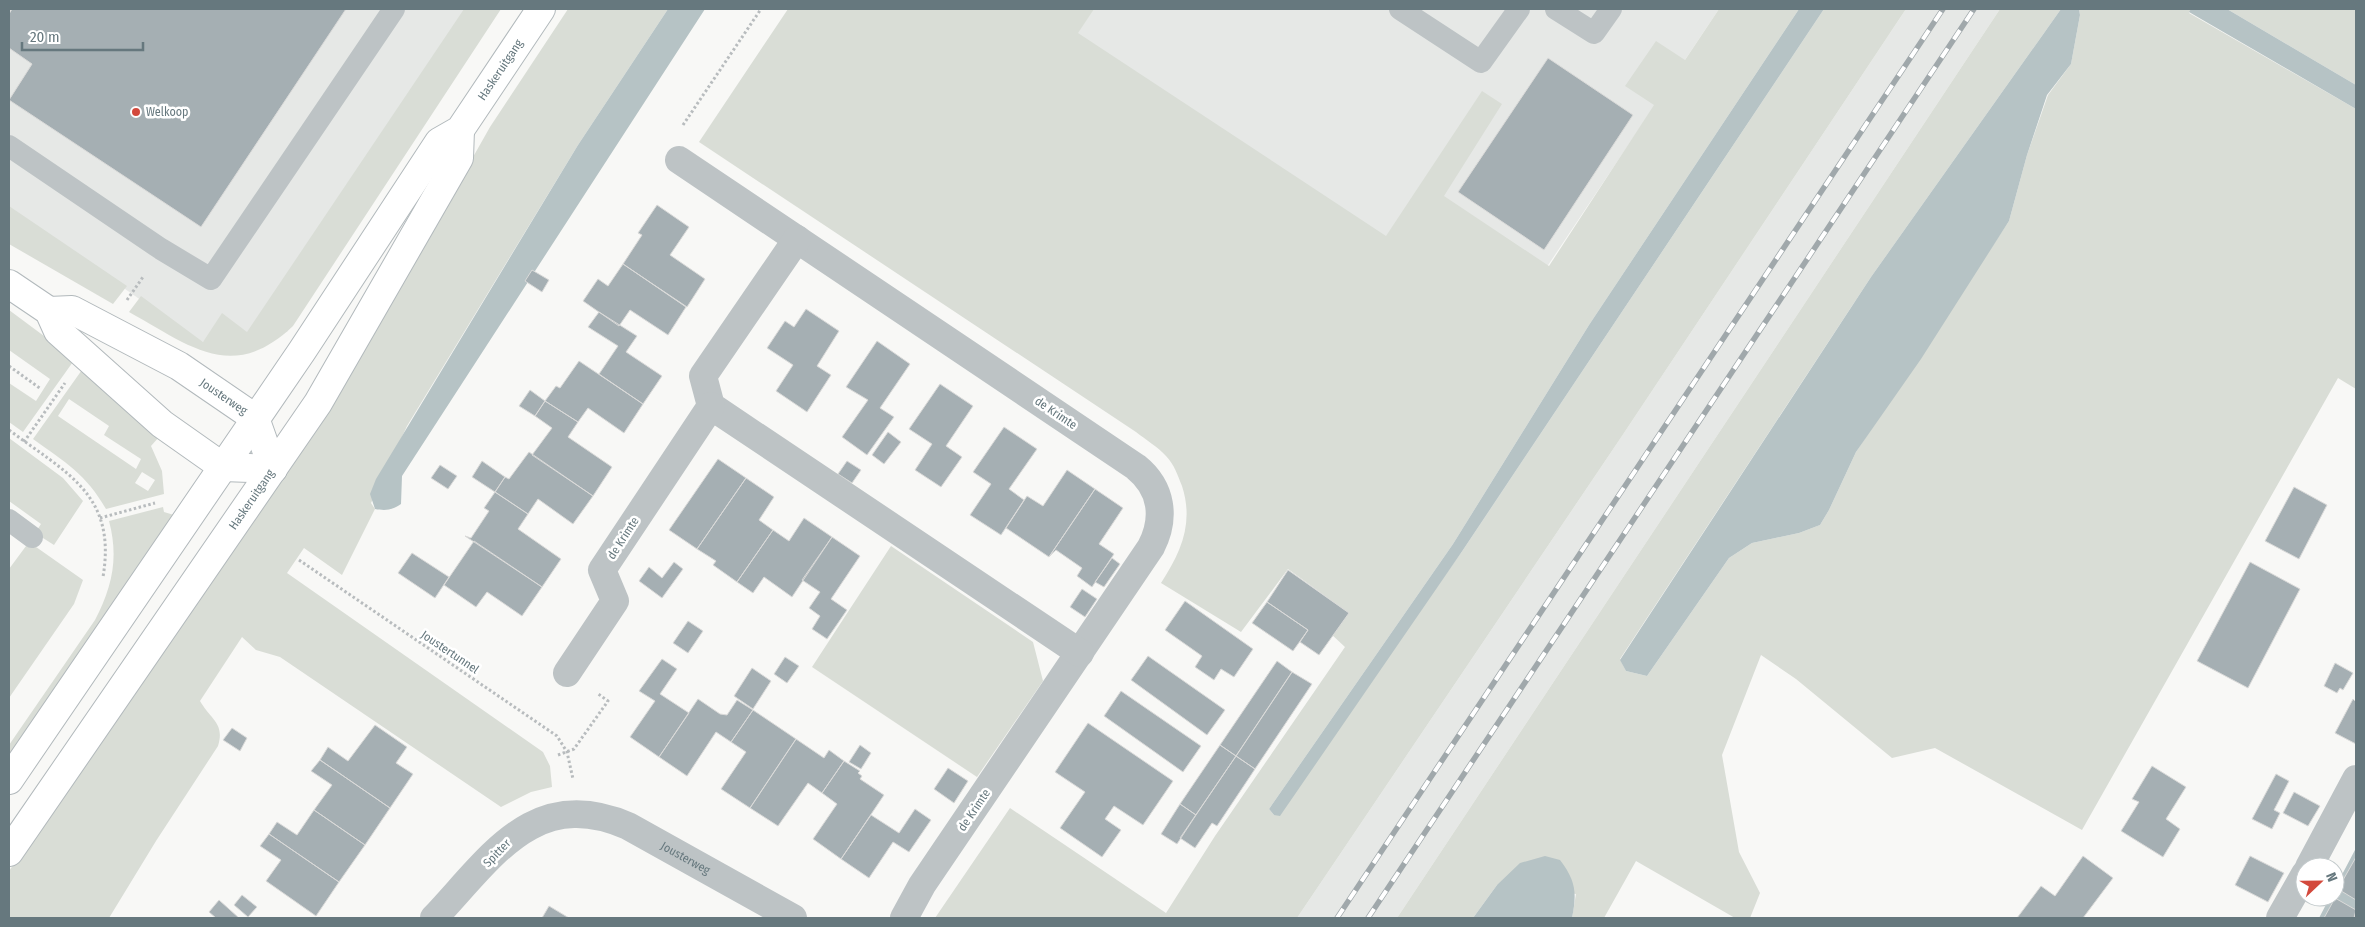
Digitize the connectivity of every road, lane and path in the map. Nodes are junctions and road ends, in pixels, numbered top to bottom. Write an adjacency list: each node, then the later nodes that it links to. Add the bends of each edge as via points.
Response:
1 (394, 9): 9 (lane, via 211,279)
2 (541, 9): 8 (main road, Haskeruitgang)
3 (761, 9): 10 (path, via 680,129 674,147)
4 (1400, 9): 5 (lane, via 1482,62)
5 (1519, 9)
6 (1556, 9): 7 (lane, via 1594,33)
7 (1611, 9)
8 (460, 130): 18 (main road, Haskeruitgang, via 439,142); 22 (main road, Haskeruitgang, via 459,158 318,403)
9 (9, 146)
10 (679, 160): 11 (street, de Krimte)
11 (797, 239): 17 (street, via 703,376); 29 (street, de Krimte, via 1136,467 1150,482 1160,512 1156,536)
12 (9, 284): 13 (main road)
13 (49, 312): 18 (main road, Jousterweg, via 72,310 106,327 197,377); 21 (main road, via 58,331 92,362 162,424)
14 (9, 366): 16 (path)
15 (67, 380): 20 (path)
16 (41, 389)
17 (711, 406): 29 (street); 30 (street, de Krimte, via 602,570 615,602)
18 (255, 418): 21 (main road, Haskeruitgang); 22 (main road, Jousterweg)
19 (9, 430): 20 (path)
20 (24, 442): 24 (path, via 69,474 87,492)
21 (224, 467): 22 (main road); 36 (main road, Haskeruitgang)
22 (273, 469): 38 (main road, Haskeruitgang)
23 (162, 501): 24 (path)
24 (100, 518): 28 (path, via 106,549)
25 (9, 520): 26 (lane)
26 (32, 537)
27 (299, 560): 32 (path, Joustertunnel, via 542,725 557,736)
28 (102, 582)
29 (1080, 653): 43 (street, de Krimte, via 922,885)
30 (567, 673)
31 (594, 691): 32 (path, via 608,701 574,749)
32 (567, 752): 33 (path); 34 (path, Joustertunnel)
33 (558, 755)
34 (572, 772)
35 (2356, 779): 39 (street)
36 (9, 780)
37 (575, 814): 41 (street, Spitter, via 542,820 518,831); 42 (street, Jousterweg, via 607,817 628,826)
38 (9, 852)
39 (2314, 857)
40 (2295, 892): 44 (street)
41 (434, 918)
42 (793, 918)
43 (904, 918)
44 (2280, 918)

